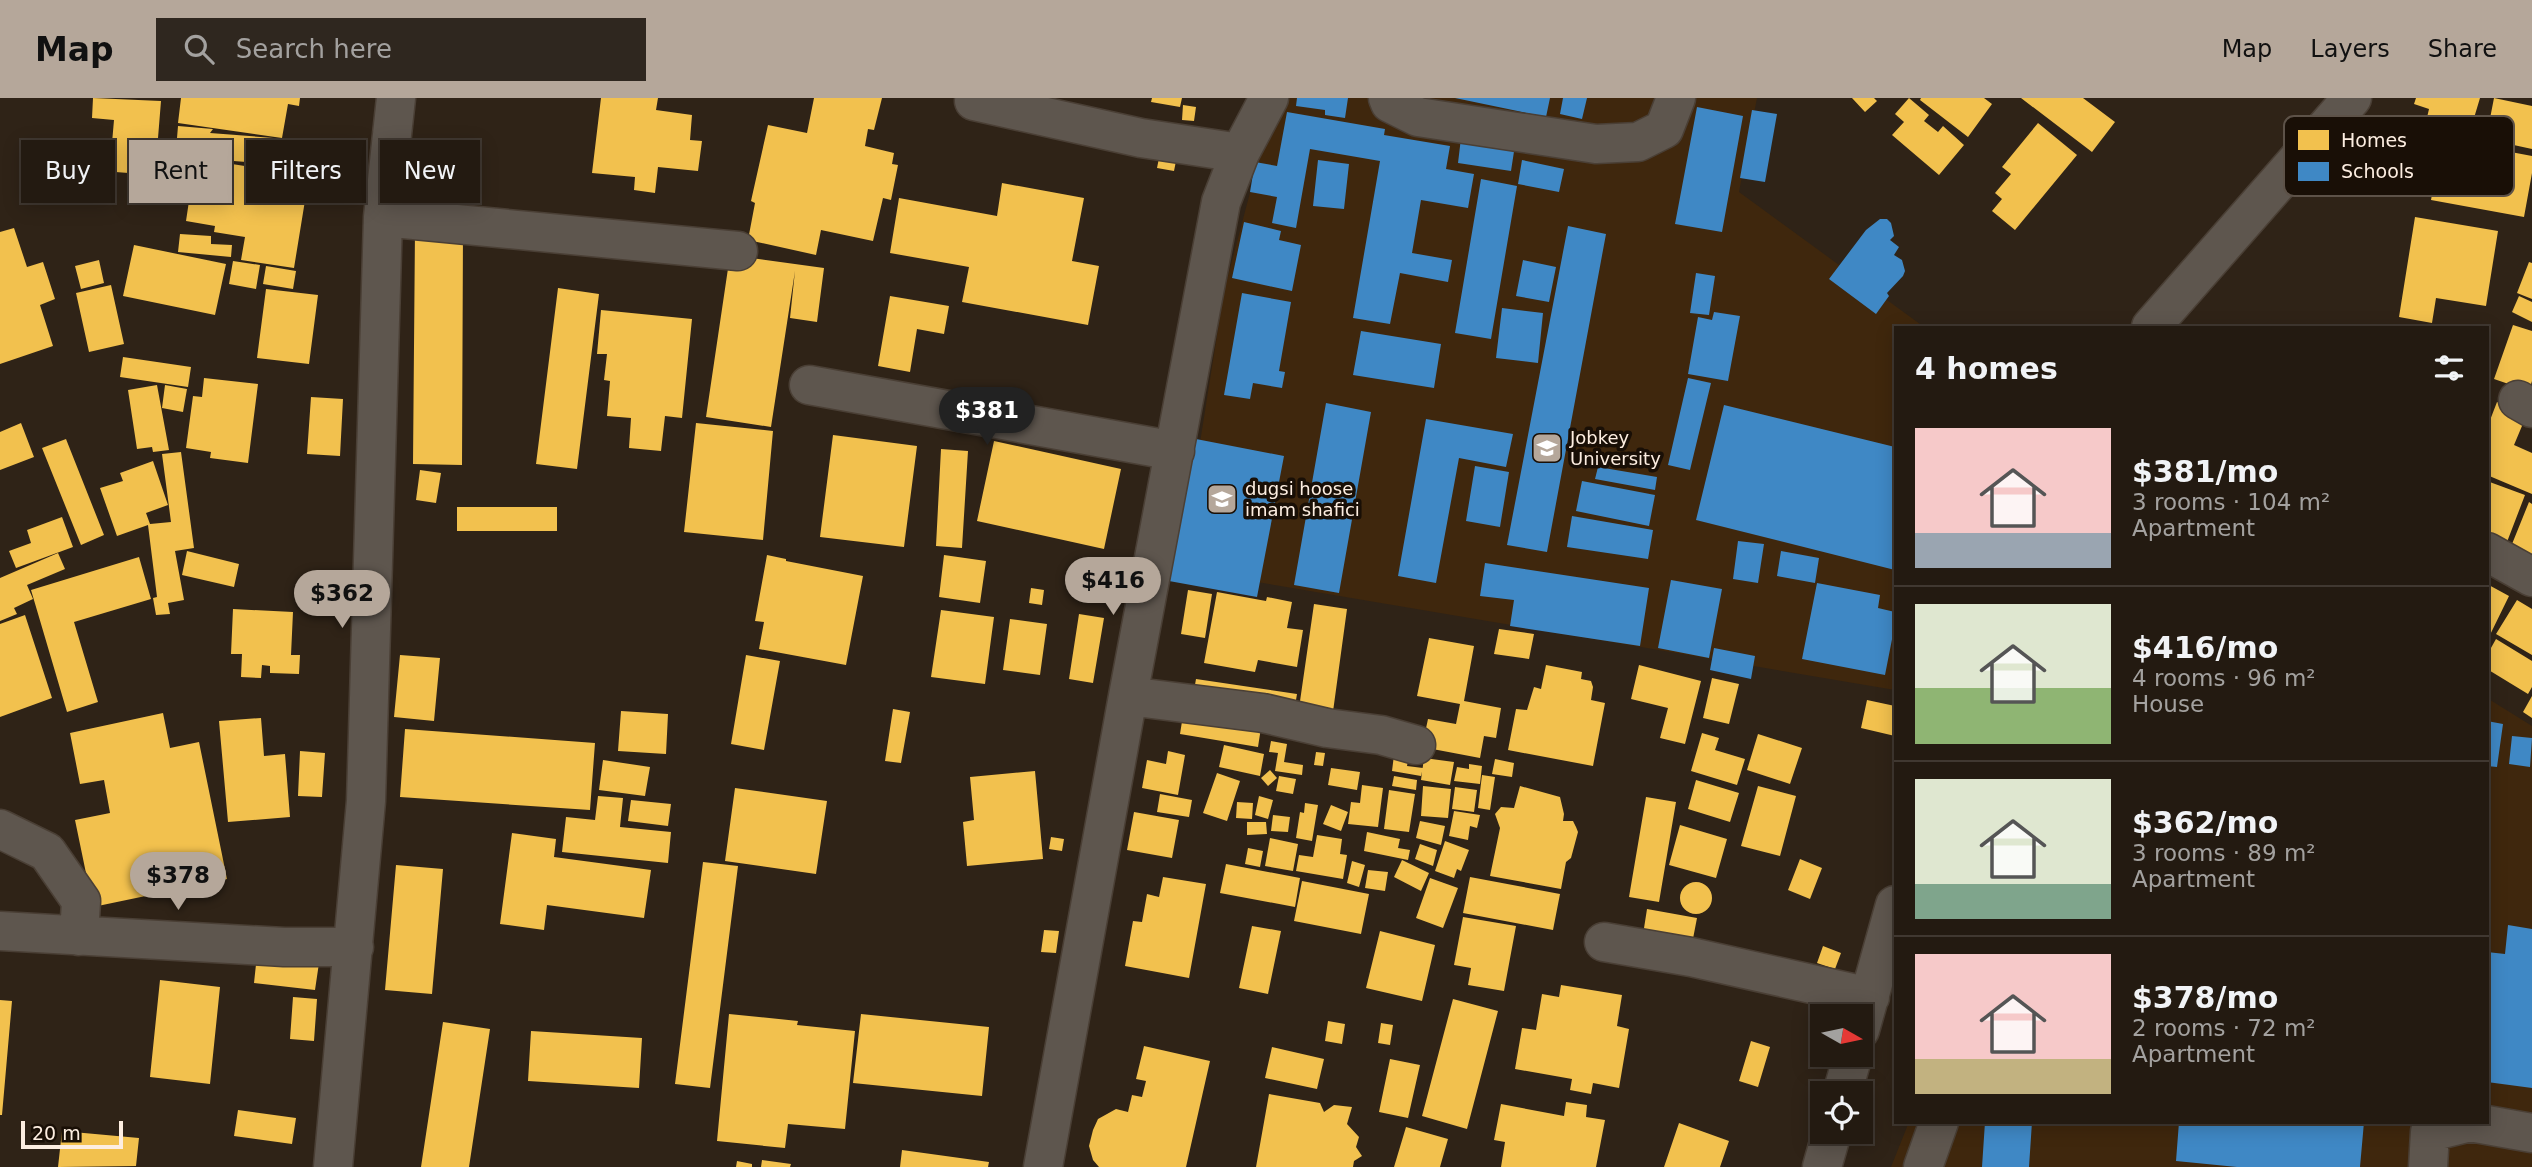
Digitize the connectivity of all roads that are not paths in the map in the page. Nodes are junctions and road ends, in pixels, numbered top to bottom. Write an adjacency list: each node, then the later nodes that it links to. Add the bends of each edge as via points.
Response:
1 (396, 98): 10 (street)
2 (1269, 98): 8 (street)
3 (1388, 98): 4 (street, via 1418,117 1596,144 1638,142 1664,129)
4 (1676, 98)
5 (2352, 98): 7 (street)
6 (974, 101): 8 (street, via 1141,138)
7 (2336, 116)
8 (1240, 153): 14 (street, via 1221,202)
9 (2284, 175): 12 (street)
10 (383, 217): 11 (street); 24 (street, via 366,801)
11 (738, 251)
12 (2152, 326)
13 (809, 385): 14 (street)
14 (1175, 451): 17 (street)
15 (2489, 553): 16 (street)
16 (2532, 577)
17 (1128, 696): 18 (street, via 1264,713); 34 (street)
18 (1416, 745)
19 (0, 828): 22 (street, via 47,852 81,901)
20 (1894, 909): 26 (street)
21 (0, 931): 22 (street)
22 (79, 936): 24 (street)
23 (1604, 942): 25 (street, via 1691,957)
24 (354, 947): 33 (street)
25 (1837, 1004)
26 (1868, 1004)
27 (1938, 1124): 36 (street)
28 (2465, 1124): 31 (street)
29 (2481, 1124): 30 (street)
30 (2532, 1133)
31 (2429, 1140)
32 (1829, 1144): 35 (street)
33 (333, 1167)
34 (1044, 1167)
35 (1822, 1167)
36 (1923, 1167)

